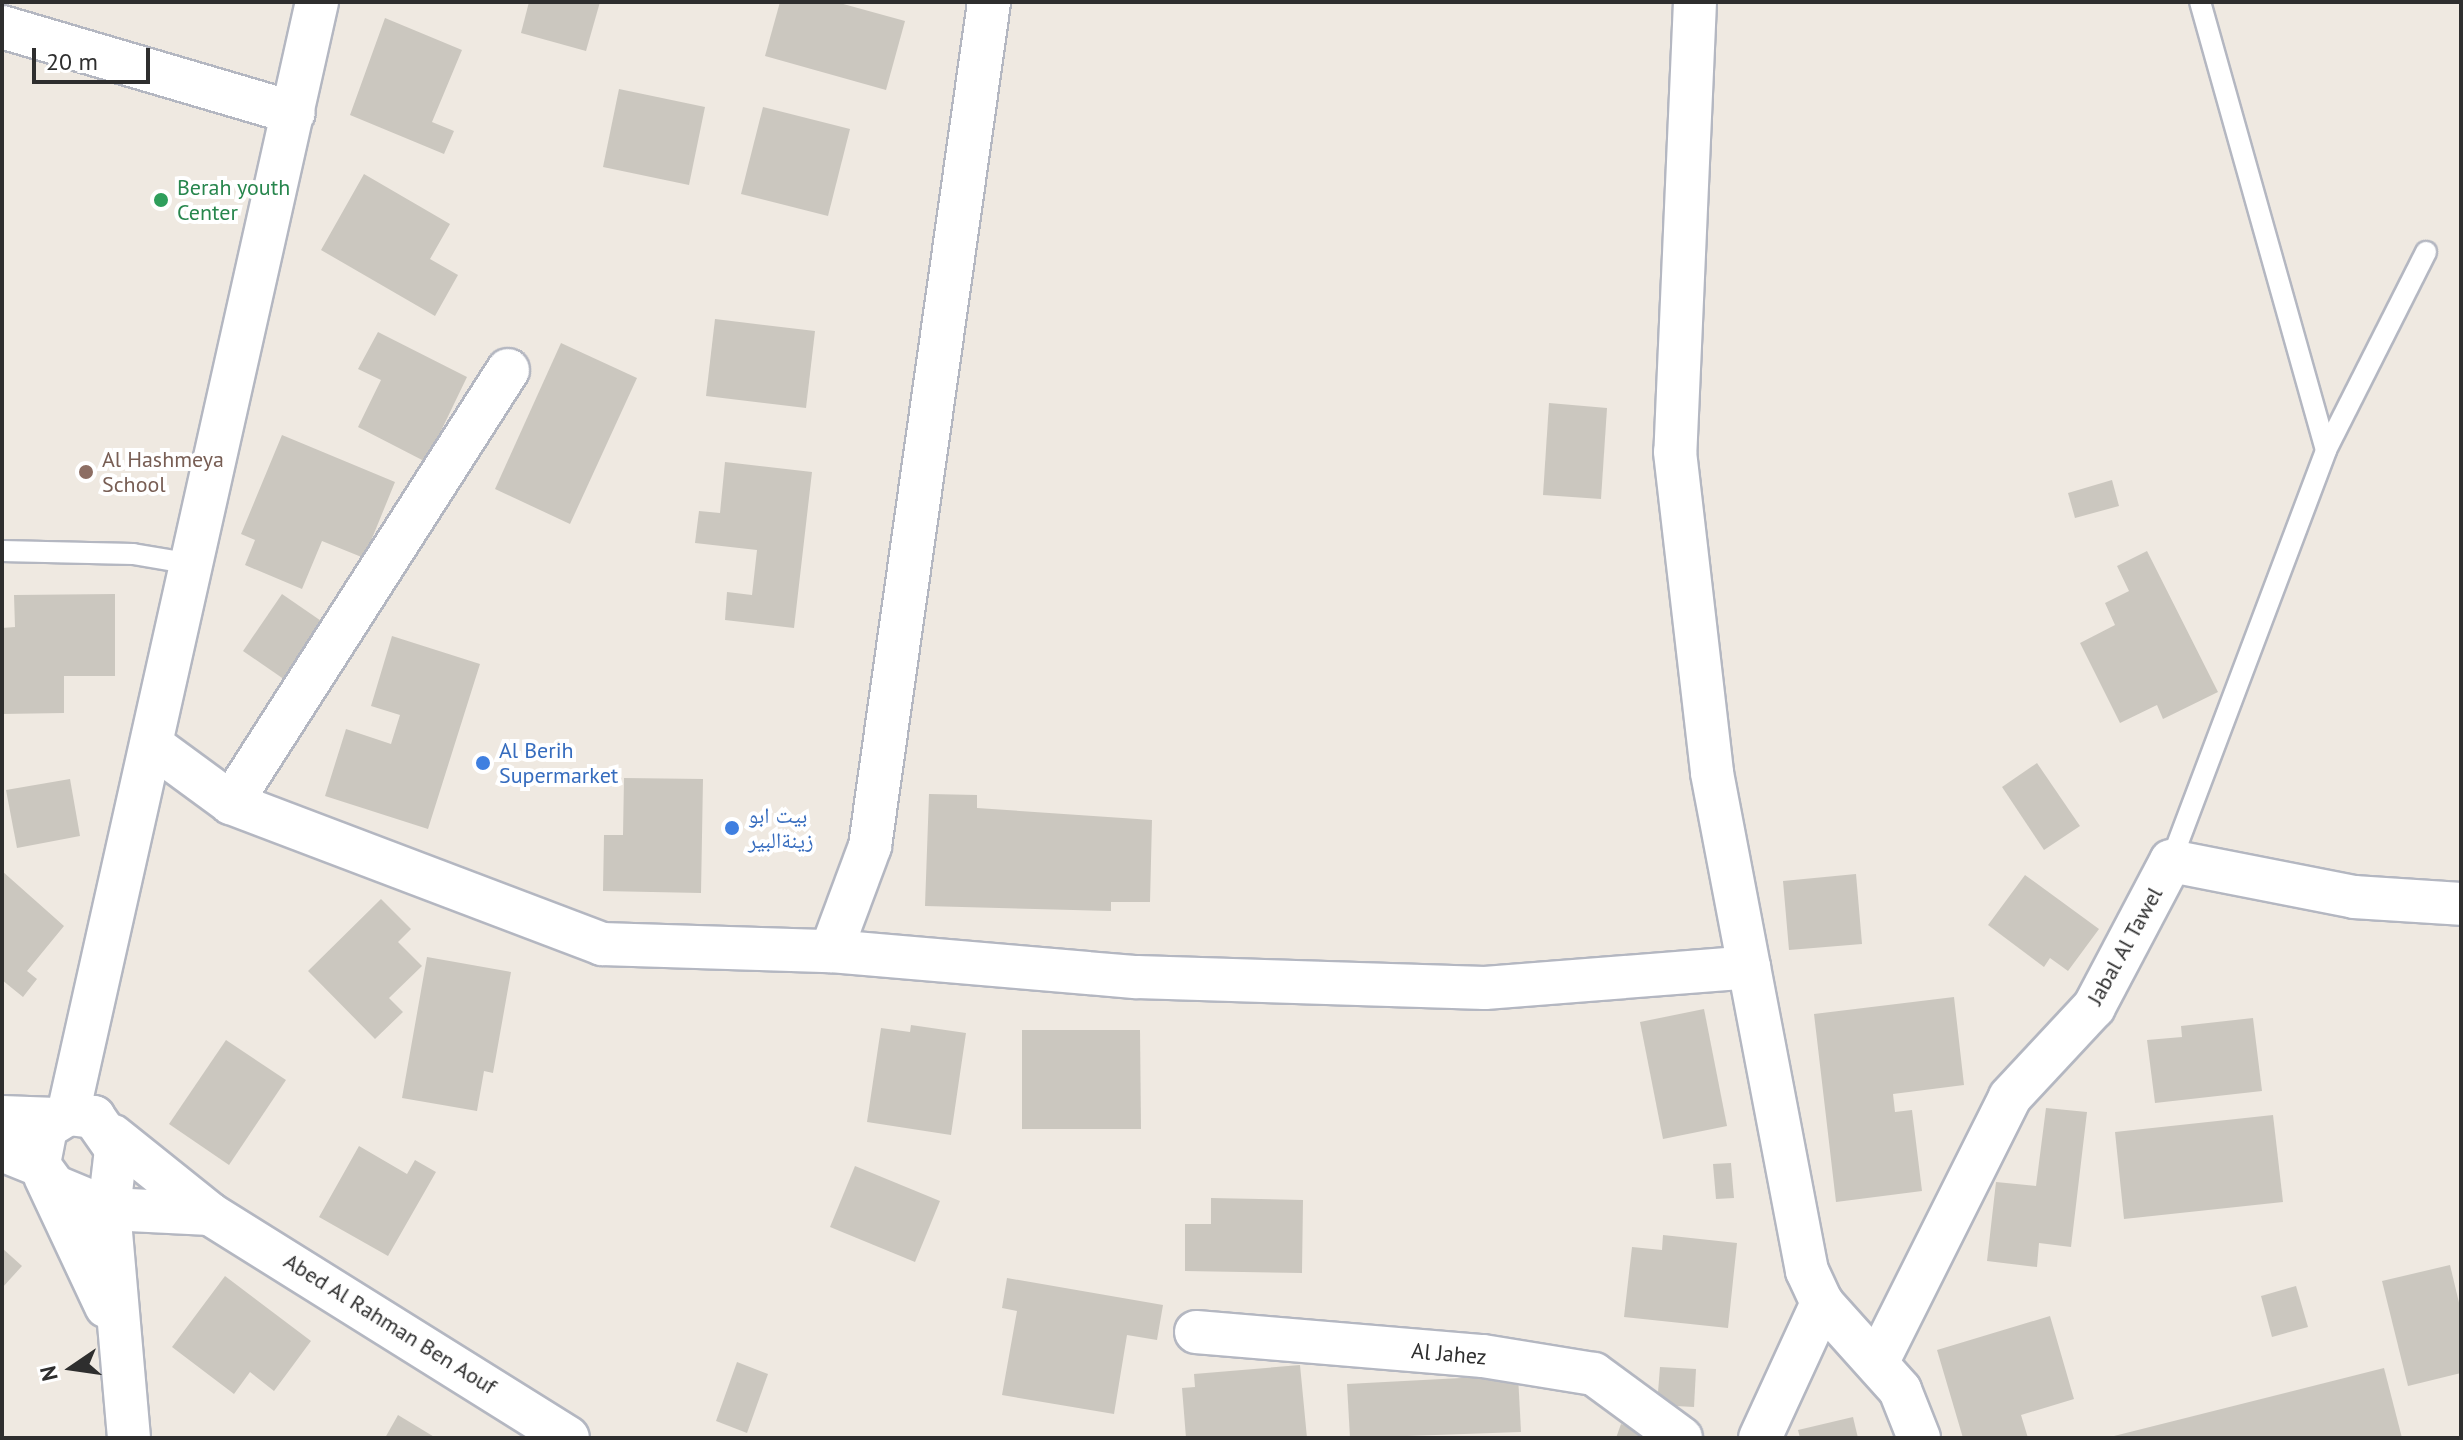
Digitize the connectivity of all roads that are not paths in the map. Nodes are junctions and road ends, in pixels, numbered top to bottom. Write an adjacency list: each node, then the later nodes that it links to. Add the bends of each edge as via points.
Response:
1 (317, 2): 6 (street)
2 (989, 2): 16 (street, via 870,846)
3 (1695, 2): 17 (street, via 1675,452 1691,635)
4 (2200, 2): 9 (lane)
5 (2, 27): 6 (street)
6 (294, 113): 11 (street)
7 (2426, 252): 9 (lane)
8 (508, 370): 13 (street)
9 (2326, 450): 14 (lane)
10 (2, 551): 11 (lane, via 133,554)
11 (193, 564): 12 (street)
12 (152, 745): 13 (street); 19 (street)
13 (231, 803): 16 (street, via 602,944)
14 (2171, 861): 15 (street, Jabal Al Tawel, via 2354,897); 27 (street, Jabal Al Tawel, via 2094,1007 2010,1097)
15 (2461, 904)
16 (831, 951): 17 (street, via 1137,977 1485,988)
17 (1749, 967): 24 (street, via 1807,1271)
18 (2, 1117): 19 (street, Abed Al Rahman Ben Aouf)
19 (62, 1117): 20 (street, Abed Al Rahman Ben Aouf, via 94,1117); 21 (street, via 40,1140)
20 (113, 1136): 22 (street); 23 (street, Abed Al Rahman Ben Aouf)
21 (29, 1164): 22 (street); 25 (street)
22 (109, 1209): 23 (street); 25 (street)
23 (210, 1214): 29 (street, Abed Al Rahman Ben Aouf)
24 (1822, 1303): 27 (street); 31 (street)
25 (114, 1321): 28 (street)
26 (1196, 1332): 30 (street, Al Jahez, via 1483,1356 1594,1374)
27 (1878, 1361): 32 (street, via 1900,1390)
28 (129, 1438)
29 (568, 1438)
30 (1681, 1438)
31 (1760, 1438)
32 (1919, 1438)

